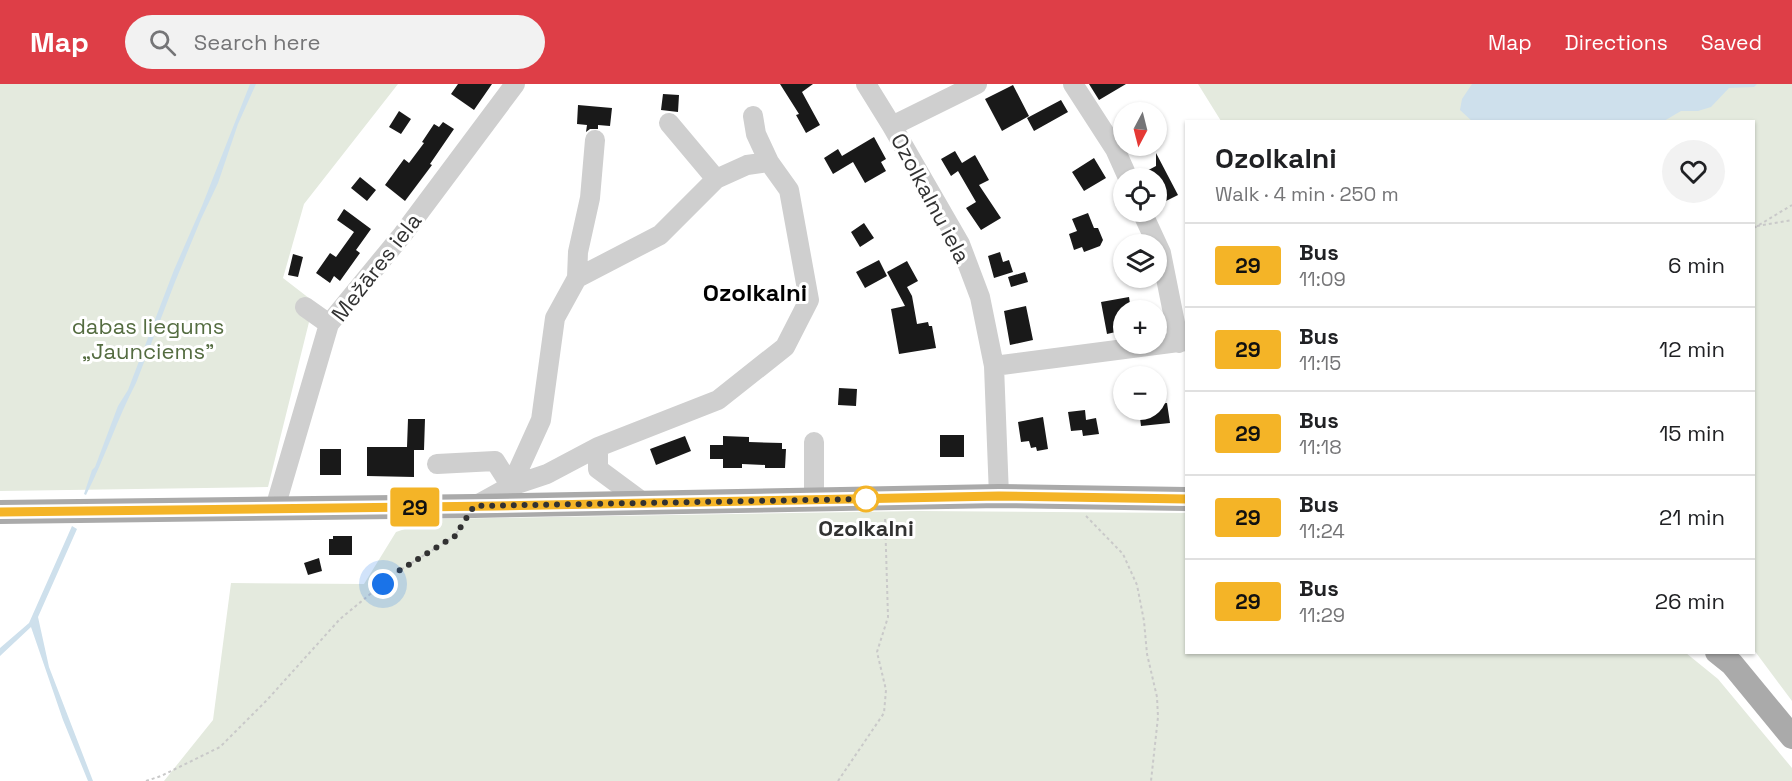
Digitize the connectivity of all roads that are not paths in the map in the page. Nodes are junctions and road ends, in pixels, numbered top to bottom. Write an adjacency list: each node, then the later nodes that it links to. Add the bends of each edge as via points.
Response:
1 (515, 84): 18 (street, Mežāres iela, via 403,234)
2 (866, 84): 7 (street, Ozolkalnu iela)
3 (977, 84): 7 (street)
4 (1073, 84): 13 (street)
5 (753, 116): 8 (street)
6 (669, 123): 14 (street)
7 (892, 126): 20 (street, Ozolkalnu iela, via 960,244 980,297)
8 (758, 139): 11 (street); 12 (street)
9 (595, 140): 16 (street)
10 (715, 158): 14 (street)
11 (769, 162): 12 (street); 22 (street, via 789,190 809,300 785,347 718,400)
12 (747, 165): 14 (street)
13 (1124, 168)
14 (720, 177): 16 (street, via 660,235)
15 (1147, 222): 19 (street, via 1161,253)
16 (577, 278): 24 (street, via 555,318 541,420)
17 (305, 307): 18 (street)
18 (329, 324): 30 (street, Mežāres iela)
19 (1183, 342): 20 (street)
20 (994, 366): 25 (street, Ozolkalnu iela)
21 (813, 441): 27 (street)
22 (598, 447): 24 (street, via 547,474); 28 (street, via 598,469)
23 (436, 464): 24 (street, via 495,461)
24 (511, 486): 29 (street)
25 (999, 496): 26 (main road); 27 (main road)
26 (1185, 499)
27 (814, 501): 28 (main road)
28 (644, 503): 29 (main road)
29 (474, 506): 30 (main road)
30 (275, 508): 31 (main road)
31 (0, 512)
32 (1720, 654): 33 (main road)
33 (1792, 737)

